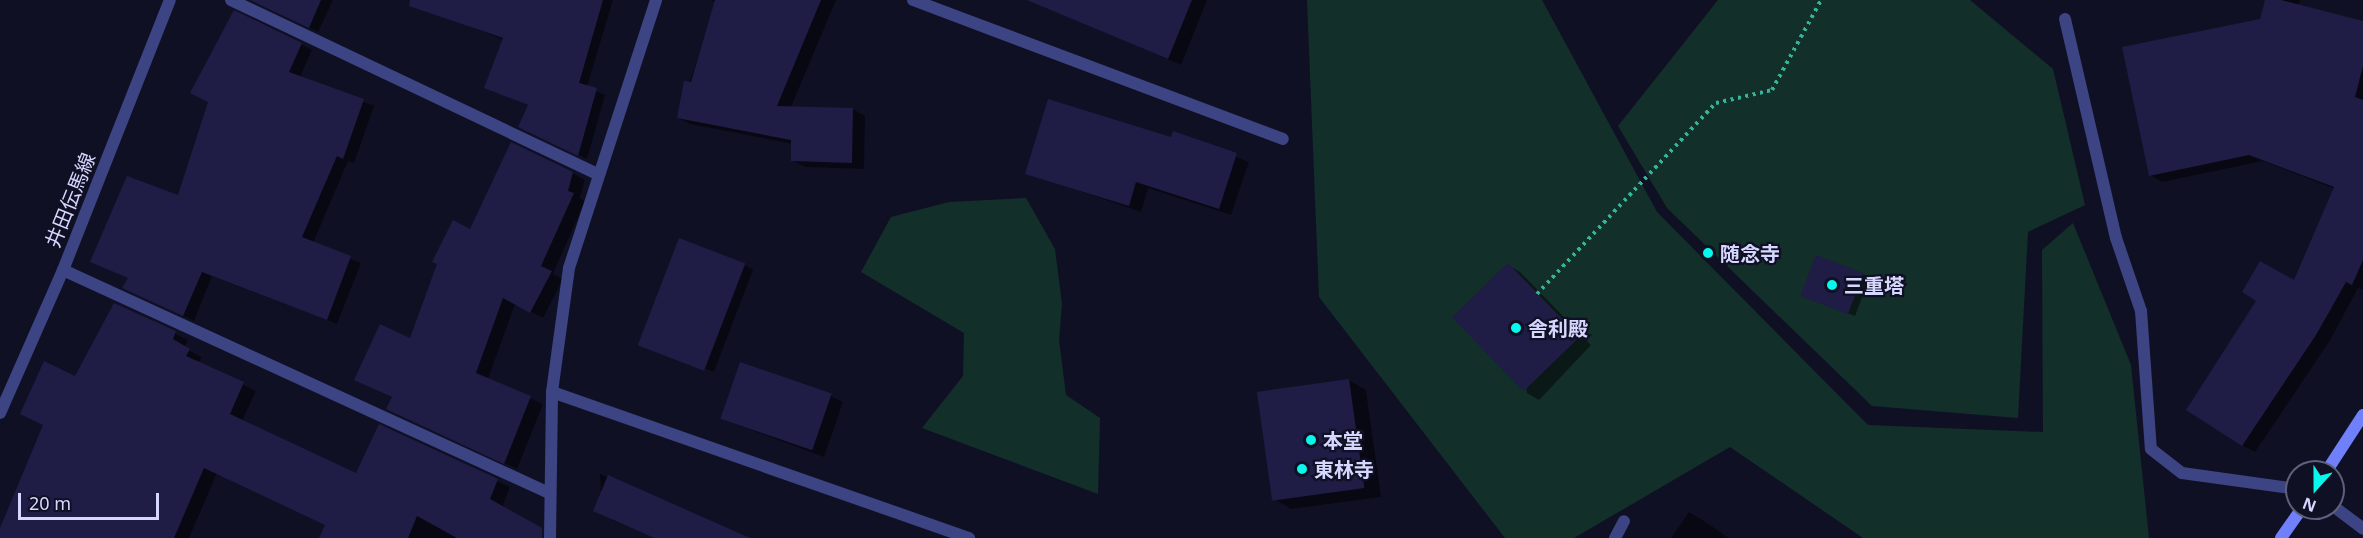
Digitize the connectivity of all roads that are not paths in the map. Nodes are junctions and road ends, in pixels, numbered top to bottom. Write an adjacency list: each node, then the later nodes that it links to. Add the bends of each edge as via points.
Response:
1 (170, 0): 8 (street, 井田伝馬線)
2 (231, 0): 7 (street)
3 (656, 0): 7 (street)
4 (913, 0): 6 (street)
5 (2065, 19): 13 (street, via 2116,238 2140,311 2151,450 2182,473)
6 (1283, 139)
7 (597, 174): 9 (street, via 569,268)
8 (63, 270): 10 (street, 井田伝馬線); 14 (street)
9 (552, 392): 14 (street); 20 (street)
10 (0, 413)
11 (2363, 415): 12 (main road)
12 (2334, 460)
13 (2285, 487)
14 (549, 493): 19 (street)
15 (2345, 515): 18 (street)
16 (2294, 520): 22 (main road)
17 (1624, 521): 21 (street)
18 (2363, 529)
19 (550, 538)
20 (969, 538)
21 (1615, 538)
22 (2281, 538)

